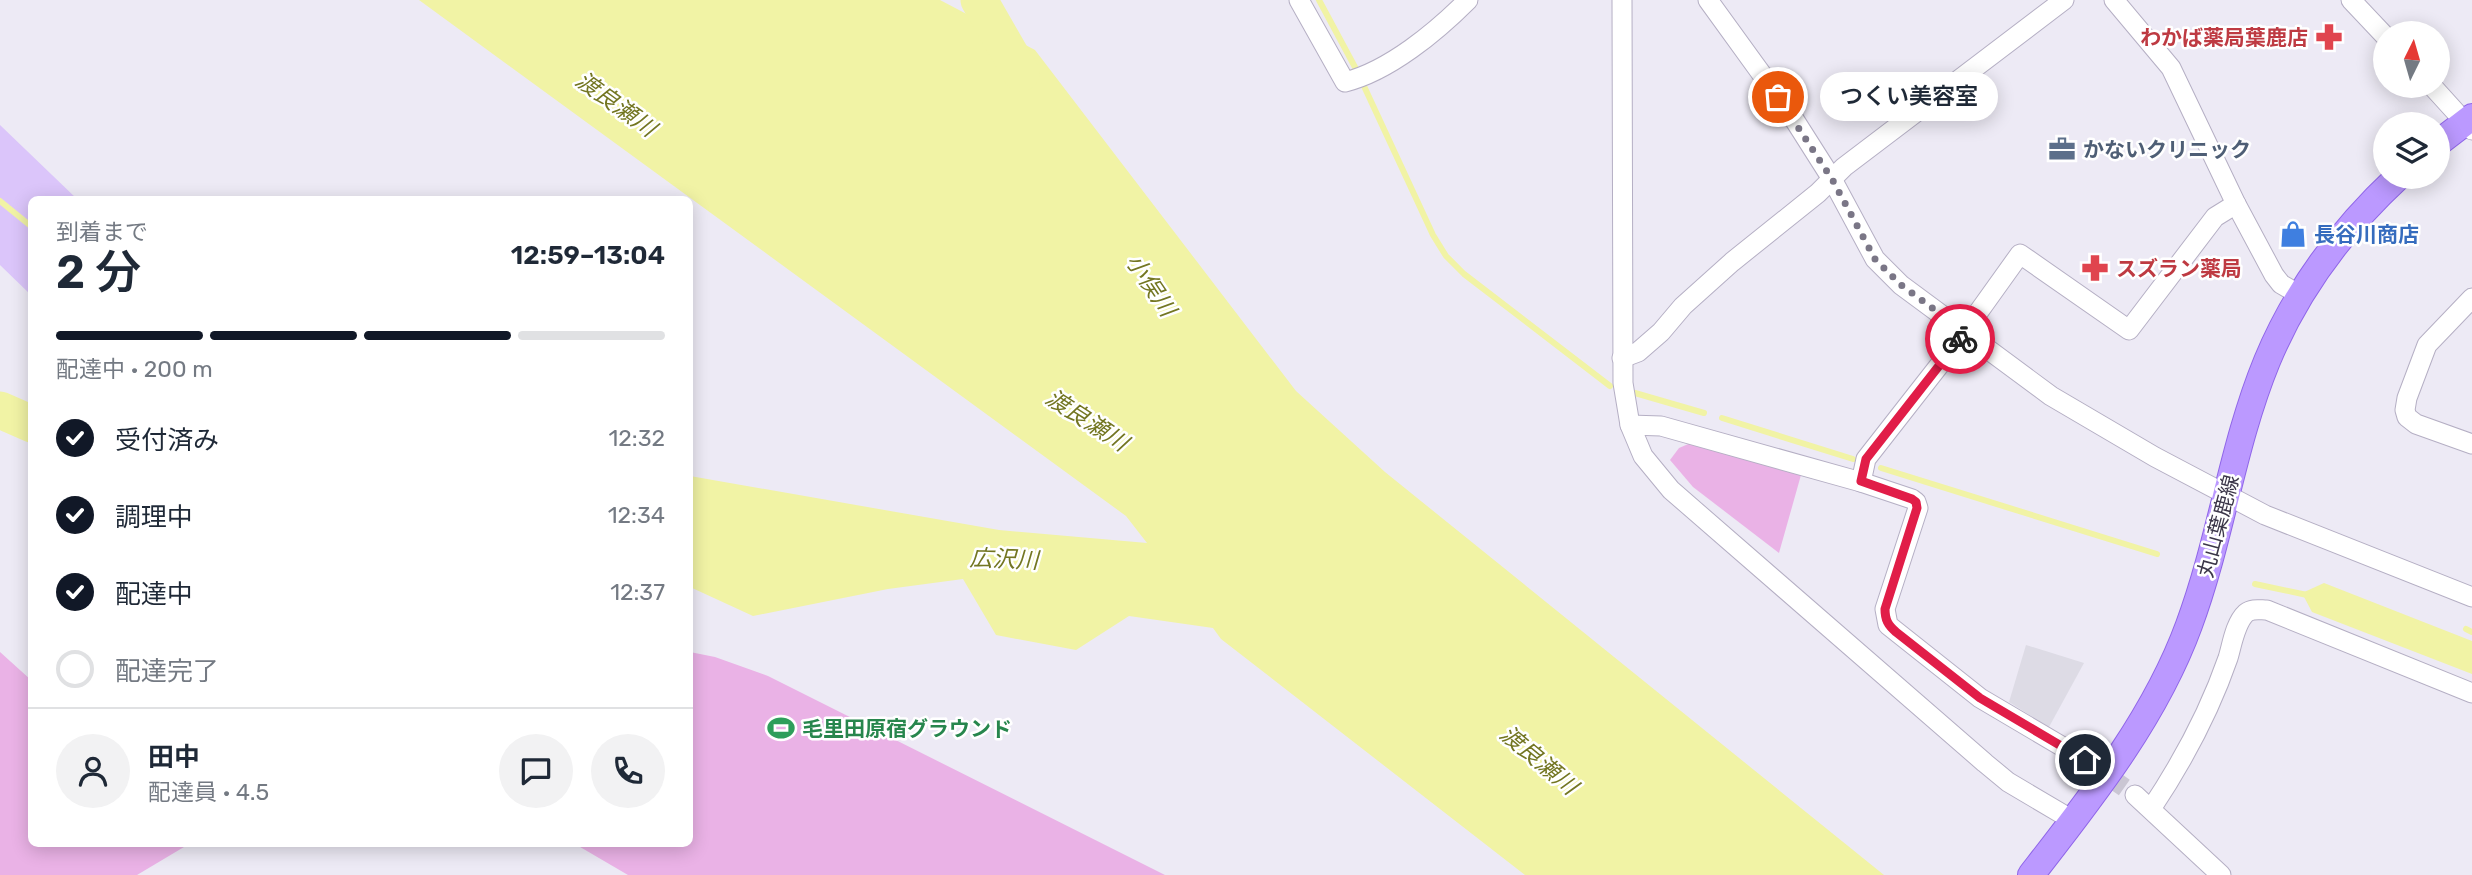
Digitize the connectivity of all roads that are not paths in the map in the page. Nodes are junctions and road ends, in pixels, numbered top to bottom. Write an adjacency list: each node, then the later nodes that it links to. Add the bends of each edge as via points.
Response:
1 (1299, 0): 2 (street, via 1345,82 1378,70 1445,23)
2 (1468, 0)
3 (1622, 0): 18 (street)
4 (1708, 0): 12 (street)
5 (2064, 0): 12 (street)
6 (2114, 0): 14 (street, via 2171,68)
7 (2351, 0): 8 (street)
8 (2373, 23)
9 (2444, 98): 10 (street)
10 (2470, 123): 11 (main road)
11 (2450, 136)
12 (1832, 179): 17 (street, via 1875,259 1901,285); 18 (street, via 1713,280 1639,352)
13 (2386, 189): 15 (main road, 丸山葉鹿線, via 2341,236)
14 (2236, 204): 15 (street, via 2274,275); 17 (street, via 2216,217 2129,330 2020,254)
15 (2300, 295): 22 (main road, 丸山葉鹿線, via 2266,363)
16 (2472, 298): 20 (street, via 2427,345 2405,410 2416,424)
17 (1965, 332): 21 (street, via 1866,459); 22 (street, via 2051,396)
18 (1622, 358): 19 (street)
19 (1630, 425): 21 (street, via 1661,426); 28 (street, via 1643,456 1671,490 2000,776)
20 (2472, 444)
21 (1861, 481): 25 (street, via 1916,502 1885,609 1888,625 1980,698)
22 (2227, 496): 23 (street); 28 (main road, 丸山葉鹿線, via 2189,625 2169,671 2151,706)
23 (2472, 597)
24 (2472, 693): 27 (street, via 2267,610 2253,610 2239,623 2201,727)
25 (2085, 760)
26 (2135, 795): 27 (street)
27 (2151, 809): 30 (street)
28 (2074, 821): 29 (main road, 丸山葉鹿線)
29 (2031, 875)
30 (2221, 875)

